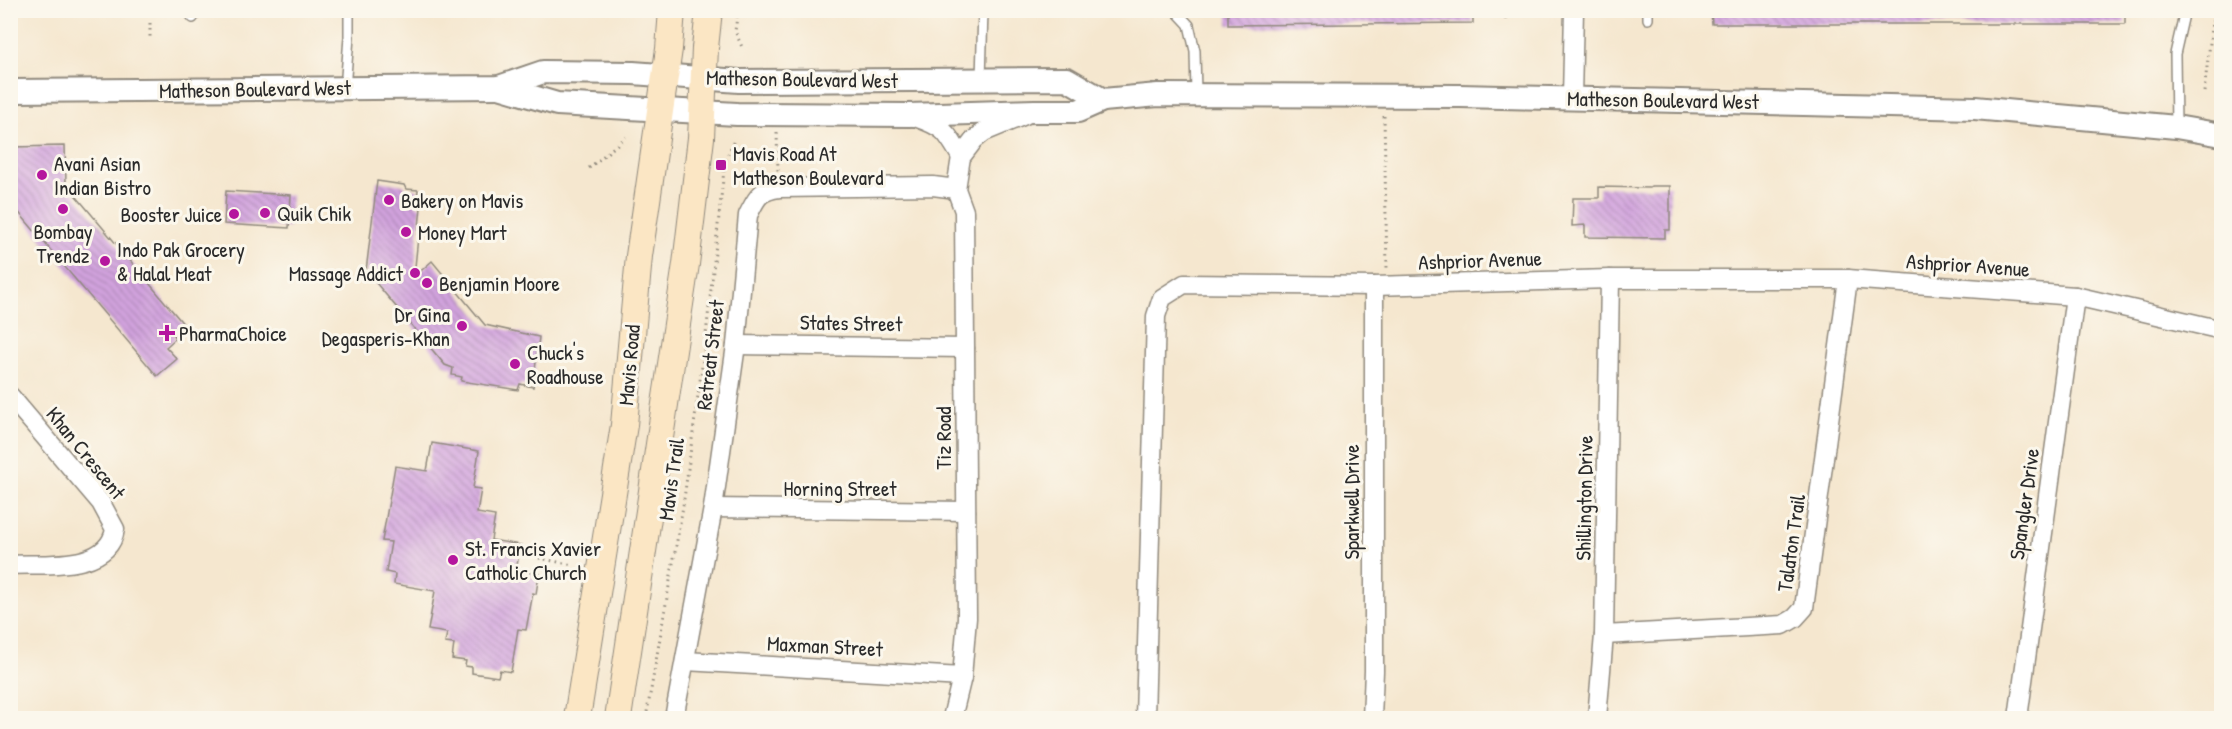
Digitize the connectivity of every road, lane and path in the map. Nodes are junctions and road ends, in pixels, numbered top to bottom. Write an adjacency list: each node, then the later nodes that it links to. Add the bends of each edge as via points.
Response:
1 (349, 10): 17 (lane)
2 (672, 10): 13 (main road, Mavis Road)
3 (710, 10): 14 (main road, Mavis Road)
4 (738, 10): 12 (path, via 735,31)
5 (983, 10): 15 (lane)
6 (1175, 10): 20 (lane, via 1189,24)
7 (1574, 10): 22 (street)
8 (2185, 10): 28 (lane, via 2175,54)
9 (2214, 10): 19 (path)
10 (150, 23): 11 (path)
11 (150, 39)
12 (742, 47)
13 (665, 75): 14 (street, Matheson Boulevard West); 16 (street, Matheson Boulevard West, via 543,72); 24 (main road, Mavis Road)
14 (704, 79): 15 (street, Matheson Boulevard West); 26 (main road, Mavis Road)
15 (981, 79): 23 (street, Matheson Boulevard West, via 1067,79)
16 (499, 87): 17 (street, Matheson Boulevard West); 24 (street, Matheson Boulevard West, via 557,104)
17 (345, 88): 18 (street, Matheson Boulevard West)
18 (10, 91)
19 (2204, 92)
20 (1197, 94): 21 (street, Matheson Boulevard West); 23 (street, Matheson Boulevard West)
21 (1384, 95): 22 (street, Matheson Boulevard West); 39 (path)
22 (1572, 97): 28 (street, Matheson Boulevard West, via 1975,108)
23 (1103, 100): 25 (street, Matheson Boulevard West, via 1078,111)
24 (660, 110): 26 (street, Matheson Boulevard West); 53 (main road, Mavis Road, via 639,256 624,425)
25 (1035, 111): 27 (street, Matheson Boulevard West); 33 (street, via 984,132)
26 (702, 112): 27 (street, Matheson Boulevard West); 54 (main road, Mavis Road, via 686,264)
27 (909, 115): 33 (street, via 936,124 946,132)
28 (2176, 127): 30 (street, Matheson Boulevard West)
29 (777, 131): 35 (path)
30 (2222, 135)
31 (626, 137): 34 (path)
32 (735, 138): 55 (path, Mavis Trail, via 725,161 683,506)
33 (961, 157): 36 (street, Tiz Road)
34 (589, 168)
35 (778, 174)
36 (956, 189): 42 (street, Retreat Street, via 933,186 764,190 748,215); 43 (street, Tiz Road, via 964,211)
37 (1610, 279): 38 (street, Ashprior Avenue); 39 (street, Ashprior Avenue); 50 (street, Shillington Drive)
38 (1848, 279): 40 (street, Ashprior Avenue); 50 (street, Talaton Trail, via 1804,608 1783,625)
39 (1381, 286): 58 (street, Ashprior Avenue, via 1184,284 1162,298 1156,316); 59 (street, Sparkwell Drive)
40 (2075, 296): 41 (street, Ashprior Avenue); 61 (street, Spangler Drive)
41 (2222, 330)
42 (736, 345): 43 (street, States Street); 45 (street, Retreat Street)
43 (965, 348): 46 (street, Tiz Road)
44 (10, 396): 48 (street, Khan Crescent, via 101,503 115,530 103,552 88,560)
45 (713, 508): 46 (street, Horning Street); 51 (street, Retreat Street)
46 (966, 511): 52 (street, Tiz Road, via 968,618)
47 (539, 558): 49 (path)
48 (10, 565)
49 (573, 565)
50 (1604, 635): 60 (street, Shillington Drive)
51 (685, 661): 52 (street, Maxman Street); 56 (street, Retreat Street)
52 (962, 677): 57 (street, Tiz Road)
53 (577, 718)
54 (618, 718)
55 (646, 718)
56 (674, 718)
57 (952, 718)
58 (1145, 718)
59 (1372, 718)
60 (1597, 718)
61 (2018, 718)

